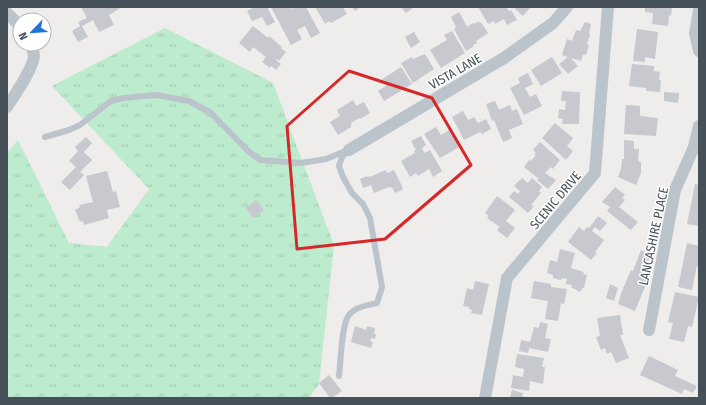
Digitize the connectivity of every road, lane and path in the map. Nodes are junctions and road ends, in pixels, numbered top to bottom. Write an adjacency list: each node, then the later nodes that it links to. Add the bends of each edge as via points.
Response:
1 (567, 7): 9 (street, VISTA LANE, via 553,24 504,58)
2 (608, 7): 12 (street, SCENIC DRIVE, via 595,173 508,278)
3 (699, 10): 4 (street, via 695,33)
4 (699, 51)
5 (33, 52): 6 (street, via 29,70)
6 (7, 107)
7 (699, 126): 10 (street, LANCASHIRE PLACE, via 694,147 675,190)
8 (45, 137): 9 (lane, via 80,125 111,101 156,95 189,101 210,113 260,160 301,163 326,159)
9 (348, 150): 11 (lane, via 339,166 352,193 363,204 370,218 382,287 377,303 349,314 344,326)
10 (649, 330)
11 (339, 376)
12 (485, 398)

